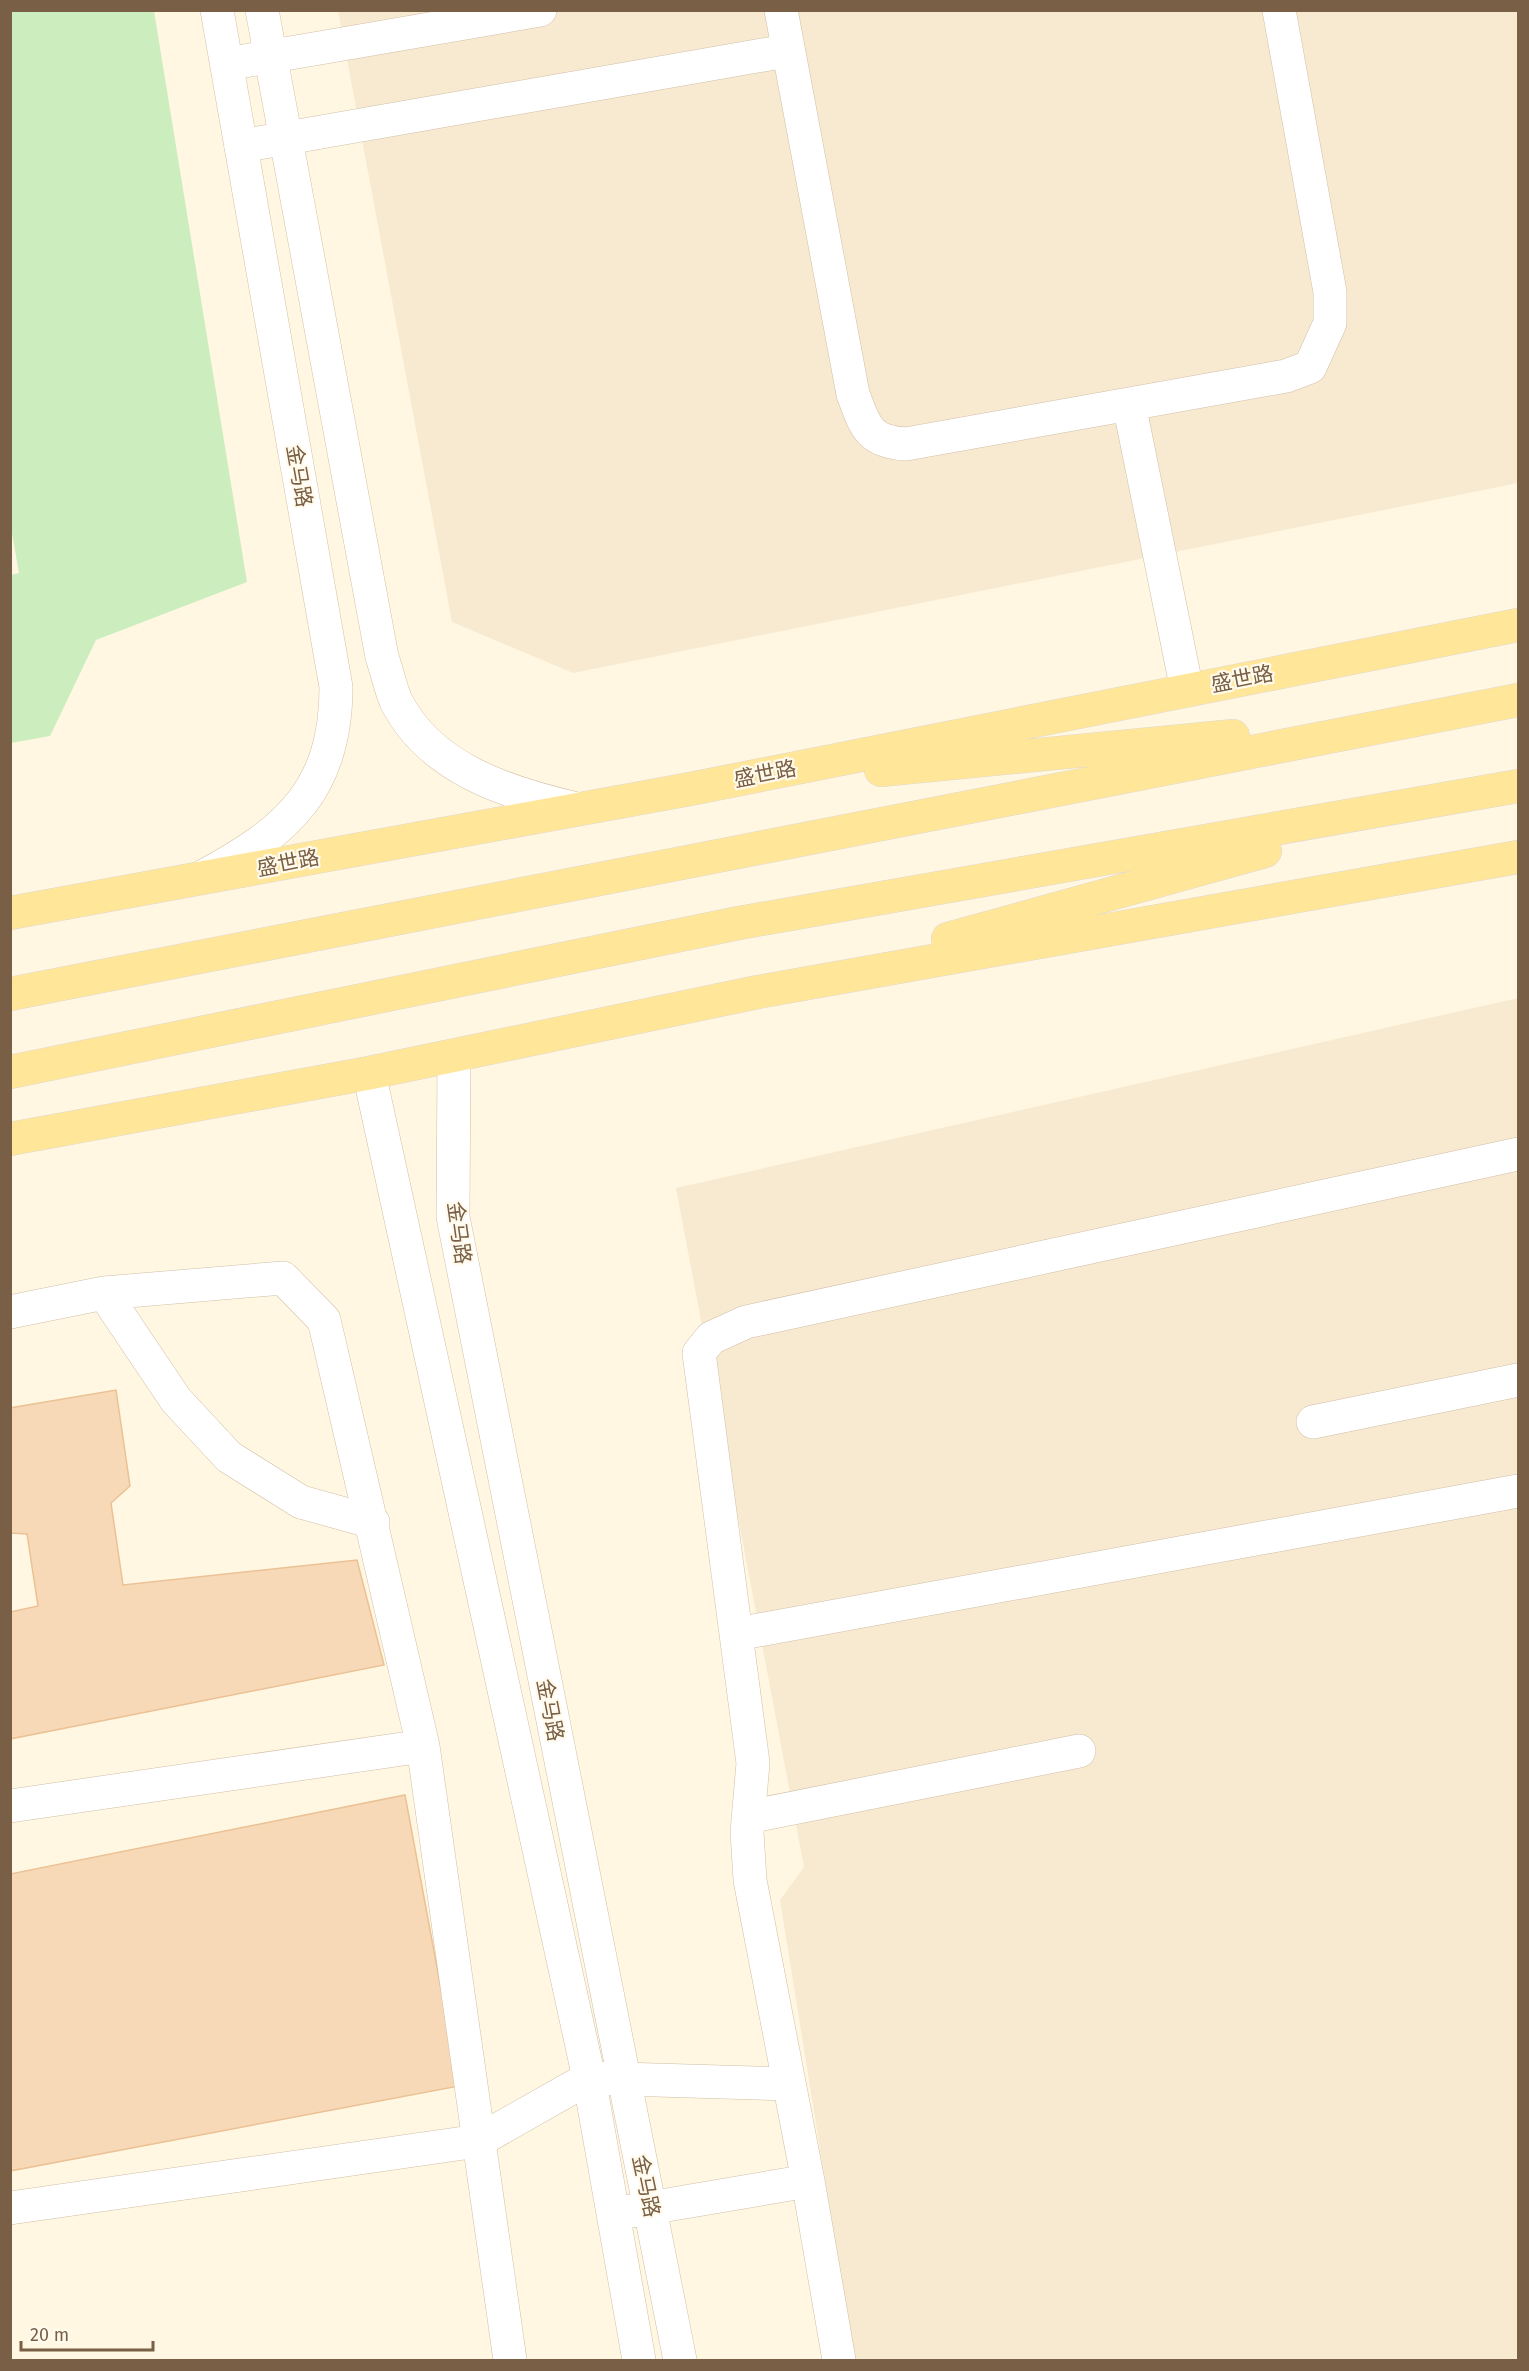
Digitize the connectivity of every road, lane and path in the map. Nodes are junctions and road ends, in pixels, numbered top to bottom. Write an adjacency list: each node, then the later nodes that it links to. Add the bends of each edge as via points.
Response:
1 (218, 10): 8 (street, 金马路)
2 (262, 10): 7 (street)
3 (540, 10): 7 (street)
4 (781, 10): 6 (street)
5 (1280, 10): 11 (street, via 1330,292 1330,323 1310,367 1286,376)
6 (786, 51): 9 (street); 11 (street, via 853,394 865,426 885,443 906,444)
7 (271, 56): 8 (street); 9 (street)
8 (227, 64): 10 (street, 金马路)
9 (286, 138): 10 (street); 19 (street, via 382,657 396,700 419,734 442,756 503,788)
10 (241, 146): 21 (street, 金马路, via 336,687 336,717 322,770 297,809 268,838)
11 (1129, 404): 13 (street)
12 (1518, 625): 13 (main road, 盛世路)
13 (1187, 690): 17 (main road, 盛世路)
14 (1518, 700): 15 (main road)
15 (1429, 717): 17 (main road); 24 (main road)
16 (1518, 786): 18 (main road)
17 (690, 789): 19 (main road, 盛世路)
18 (1446, 800): 23 (main road); 26 (main road, via 739,923)
19 (577, 809): 21 (main road, 盛世路)
20 (1518, 857): 23 (main road)
21 (195, 881): 22 (main road, 盛世路)
22 (10, 913)
23 (758, 992): 25 (main road)
24 (10, 994)
25 (454, 1056): 27 (main road); 42 (street, 金马路, via 453,1216)
26 (10, 1072)
27 (369, 1073): 28 (main road); 41 (street, 金马路)
28 (10, 1140)
29 (1518, 1154): 36 (street, via 746,1322 711,1338 699,1353)
30 (104, 1293): 31 (street); 35 (street, via 176,1400 229,1457 301,1502); 35 (street, via 283,1278 324,1320)
31 (10, 1312)
32 (1518, 1380): 33 (street)
33 (1313, 1422)
34 (1518, 1491): 36 (street)
35 (373, 1522): 37 (street)
36 (736, 1634): 40 (street, via 753,1763)
37 (423, 1746): 39 (street); 44 (street)
38 (1079, 1751): 40 (street)
39 (10, 1806)
40 (748, 1817): 43 (street, via 750,1880)
41 (589, 2078): 42 (street); 44 (street); 48 (street, 金马路)
42 (622, 2079): 43 (street); 46 (street, 金马路)
43 (788, 2084): 45 (street)
44 (478, 2141): 47 (street); 49 (street)
45 (808, 2181): 46 (street); 52 (street)
46 (651, 2207): 48 (street); 51 (street, 金马路)
47 (10, 2208)
48 (614, 2214): 50 (street, 金马路)
49 (510, 2361)
50 (639, 2361)
51 (680, 2361)
52 (839, 2361)

